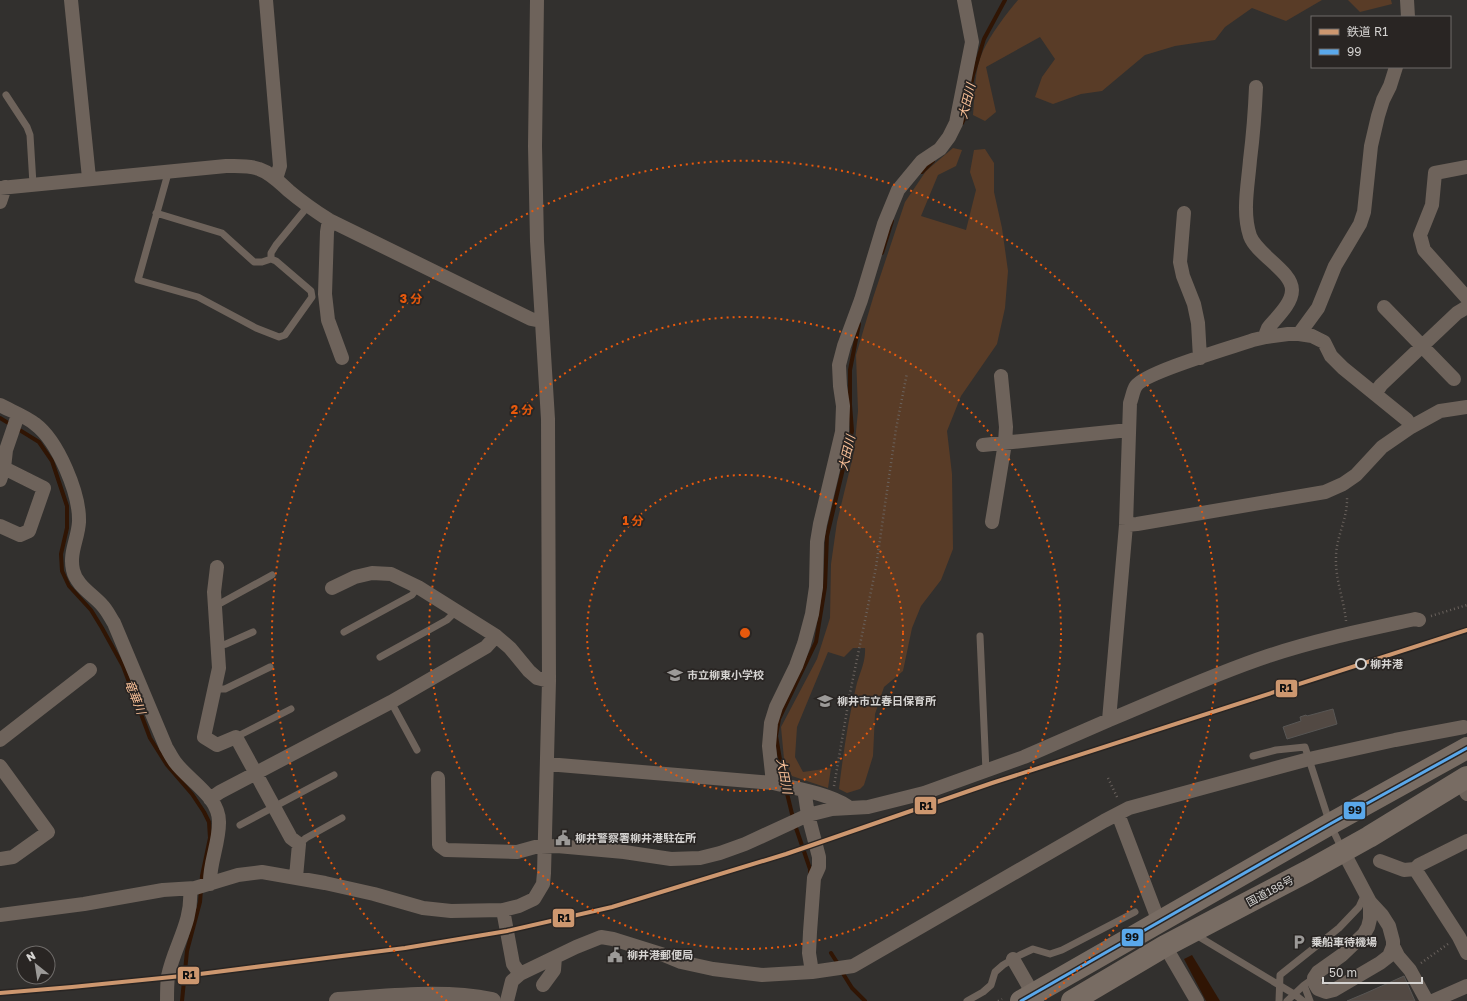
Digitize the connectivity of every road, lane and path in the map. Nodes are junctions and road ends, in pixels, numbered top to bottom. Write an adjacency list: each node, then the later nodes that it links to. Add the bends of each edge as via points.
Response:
1 (71, 0): 12 (street)
2 (266, 0): 13 (street, via 280,166)
3 (537, 0): 25 (street, via 535,154)
4 (964, 0): 83 (street, via 972,42 956,123 940,149 922,162 898,190 884,224 839,365 843,406 842,432 817,542 816,587 812,614 796,666 771,723 769,746)
5 (1407, 0): 6 (street)
6 (1408, 16)
7 (1396, 68): 26 (street, via 1383,100 1371,146 1364,212 1360,224 1335,266 1318,308)
8 (1256, 87): 27 (street, via 1254,130 1246,194 1250,236 1256,247 1282,270 1292,288 1292,297 1268,328)
9 (6, 95): 14 (lane, via 30,135)
10 (1467, 167): 22 (street, via 1436,174 1432,205 1420,235 1424,250)
11 (167, 171): 12 (street); 13 (street, via 247,166 261,170); 19 (lane)
12 (89, 178): 14 (street)
13 (276, 179): 17 (street)
14 (32, 184): 15 (street)
15 (3, 188): 16 (street)
16 (0, 202)
17 (308, 206): 20 (street); 21 (lane, via 276,245 271,253)
18 (1184, 213): 30 (street, via 1180,262 1198,323)
19 (156, 214): 21 (lane, via 222,233 254,262); 21 (lane, via 138,280 198,297 256,328 279,337 285,335 312,297 311,291 276,260)
20 (329, 220): 25 (street, via 531,319); 29 (street, via 326,232 325,294 328,320)
21 (271, 259)
22 (1467, 298)
23 (1384, 307): 28 (street)
24 (1467, 307): 28 (street, via 1457,313)
25 (541, 321): 64 (street, via 548,419)
26 (1298, 334): 27 (street); 34 (street, via 1312,336 1324,342 1331,356)
27 (1266, 337): 30 (street)
28 (1423, 346): 33 (street); 34 (street, via 1381,385)
29 (342, 358)
30 (1200, 358): 39 (street, via 1147,377 1136,385 1130,403)
31 (907, 373): 84 (path, via 896,429 876,567 848,700)
32 (1002, 376): 40 (street)
33 (1454, 379)
34 (1375, 394): 38 (street, via 1407,420)
35 (0, 405): 37 (street)
36 (1467, 407): 38 (street, via 1440,411)
37 (18, 415): 42 (street, via 6,450); 85 (street, via 35,424 50,439 59,453 74,492 79,511 72,548 73,572 82,586 102,604 114,623 166,747 175,762)
38 (1411, 428): 43 (street, via 1382,446)
39 (1129, 430): 40 (street); 45 (street)
40 (1005, 443): 41 (street); 44 (street)
41 (983, 445)
42 (2, 474): 46 (street, via 44,488 29,532 20,535)
43 (1343, 484): 45 (street, via 1325,492); 57 (path, via 1347,499 1344,523 1337,544 1336,570)
44 (992, 522)
45 (1126, 525): 68 (street)
46 (0, 526)
47 (217, 567): 51 (street)
48 (272, 576): 51 (lane)
49 (418, 587): 50 (street, via 392,574 372,573 355,577); 53 (street); 56 (lane, via 412,595)
50 (332, 588)
51 (215, 604): 60 (street)
52 (1467, 605): 54 (path)
53 (456, 611): 58 (street); 61 (lane, via 447,620)
54 (1418, 620): 57 (street)
55 (253, 632): 60 (lane)
56 (344, 632)
57 (1347, 634): 68 (street, via 1233,668)
58 (496, 636): 64 (street, via 537,678); 66 (street, via 486,646)
59 (980, 636): 77 (lane)
60 (218, 646): 65 (street, via 219,668)
61 (380, 657)
62 (270, 667): 65 (lane, via 225,689)
63 (90, 670): 71 (street)
64 (549, 680): 75 (street)
65 (214, 689): 69 (street, via 204,737 217,745)
66 (391, 702): 72 (lane); 78 (street)
67 (291, 709): 69 (lane)
68 (1109, 720): 77 (street)
69 (236, 737): 78 (street)
70 (1466, 737): 74 (street, via 1394,740); 91 (highway)
71 (0, 740)
72 (417, 750)
73 (1253, 756): 74 (lane, via 1305,747)
74 (1309, 760): 88 (street, via 1129,808); 91 (lane)
75 (547, 764): 83 (street); 95 (street)
76 (0, 766): 97 (street, via 48,832 13,857)
77 (986, 771): 87 (street, via 924,793 868,807)
78 (256, 773): 85 (street); 86 (street)
79 (334, 775): 86 (lane)
80 (438, 778): 95 (street, via 439,845 446,850 517,852)
81 (1108, 778): 88 (path, via 1121,806)
82 (1465, 784): 96 (highway, 国道188号)
83 (787, 786): 84 (street); 89 (street, via 805,795)
84 (832, 799): 87 (street)
85 (210, 800): 101 (street, via 220,822 210,876)
86 (274, 807): 92 (lane); 94 (street, via 291,838)
87 (849, 807): 89 (street, via 832,808)
88 (1118, 814): 106 (street); 115 (street, via 854,966)
89 (808, 815): 95 (street, via 744,844 700,858 671,859 624,852); 115 (street, via 819,857 819,867 814,878 810,932 809,953)
90 (342, 818): 94 (lane)
91 (1330, 824): 96 (lane); 106 (highway)
92 (240, 825)
93 (1467, 841): 99 (street)
94 (299, 844): 100 (street)
95 (544, 847): 103 (street, via 543,884 534,899)
96 (1343, 851): 102 (street); 107 (highway, 国道188号)
97 (0, 859)
98 (1380, 861): 99 (street, via 1404,870)
99 (1415, 869): 108 (street)
100 (296, 877): 101 (street, via 262,872 238,875); 103 (street, via 423,908 451,911)
101 (200, 887): 105 (street, via 164,890); 123 (street, via 191,902 168,977)
102 (1368, 897): 110 (street, via 1389,926); 117 (street, via 1370,919 1364,934); 119 (lane, via 1339,928 1280,976)
103 (503, 910): 116 (street, via 513,964)
104 (1135, 912): 113 (lane, via 1062,950 1050,954 1033,949)
105 (0, 915)
106 (1159, 922): 122 (highway)
107 (1191, 932): 109 (highway, 国道188号); 119 (lane)
108 (1463, 935): 111 (street); 114 (path)
109 (1165, 946): 129 (highway, 国道188号); 130 (street)
110 (1393, 946): 114 (street); 117 (street, via 1389,956 1380,964 1334,990 1326,992)
111 (1467, 953)
112 (555, 957): 115 (street, via 601,937 713,970 762,975); 116 (street); 118 (street, via 554,970)
113 (1014, 959): 122 (street); 127 (lane, via 995,972 991,985 984,992)
114 (1410, 970): 135 (street)
115 (812, 972)
116 (520, 974): 126 (street, via 512,981)
117 (1309, 982): 121 (lane); 134 (lane)
118 (543, 985)
119 (1279, 986): 121 (lane); 131 (lane)
120 (1467, 986): 136 (street)
121 (1294, 994): 132 (lane); 133 (lane)
122 (1023, 999): 128 (path)
123 (167, 1001)
124 (338, 1001): 125 (street, via 427,995 471,997)
125 (492, 1001)
126 (506, 1001)
127 (967, 1001)
128 (998, 1001)
129 (1072, 1001)
130 (1197, 1001)
131 (1279, 1001)
132 (1287, 1001)
133 (1303, 1001)
134 (1310, 1001)
135 (1427, 1001)
136 (1433, 1001)

